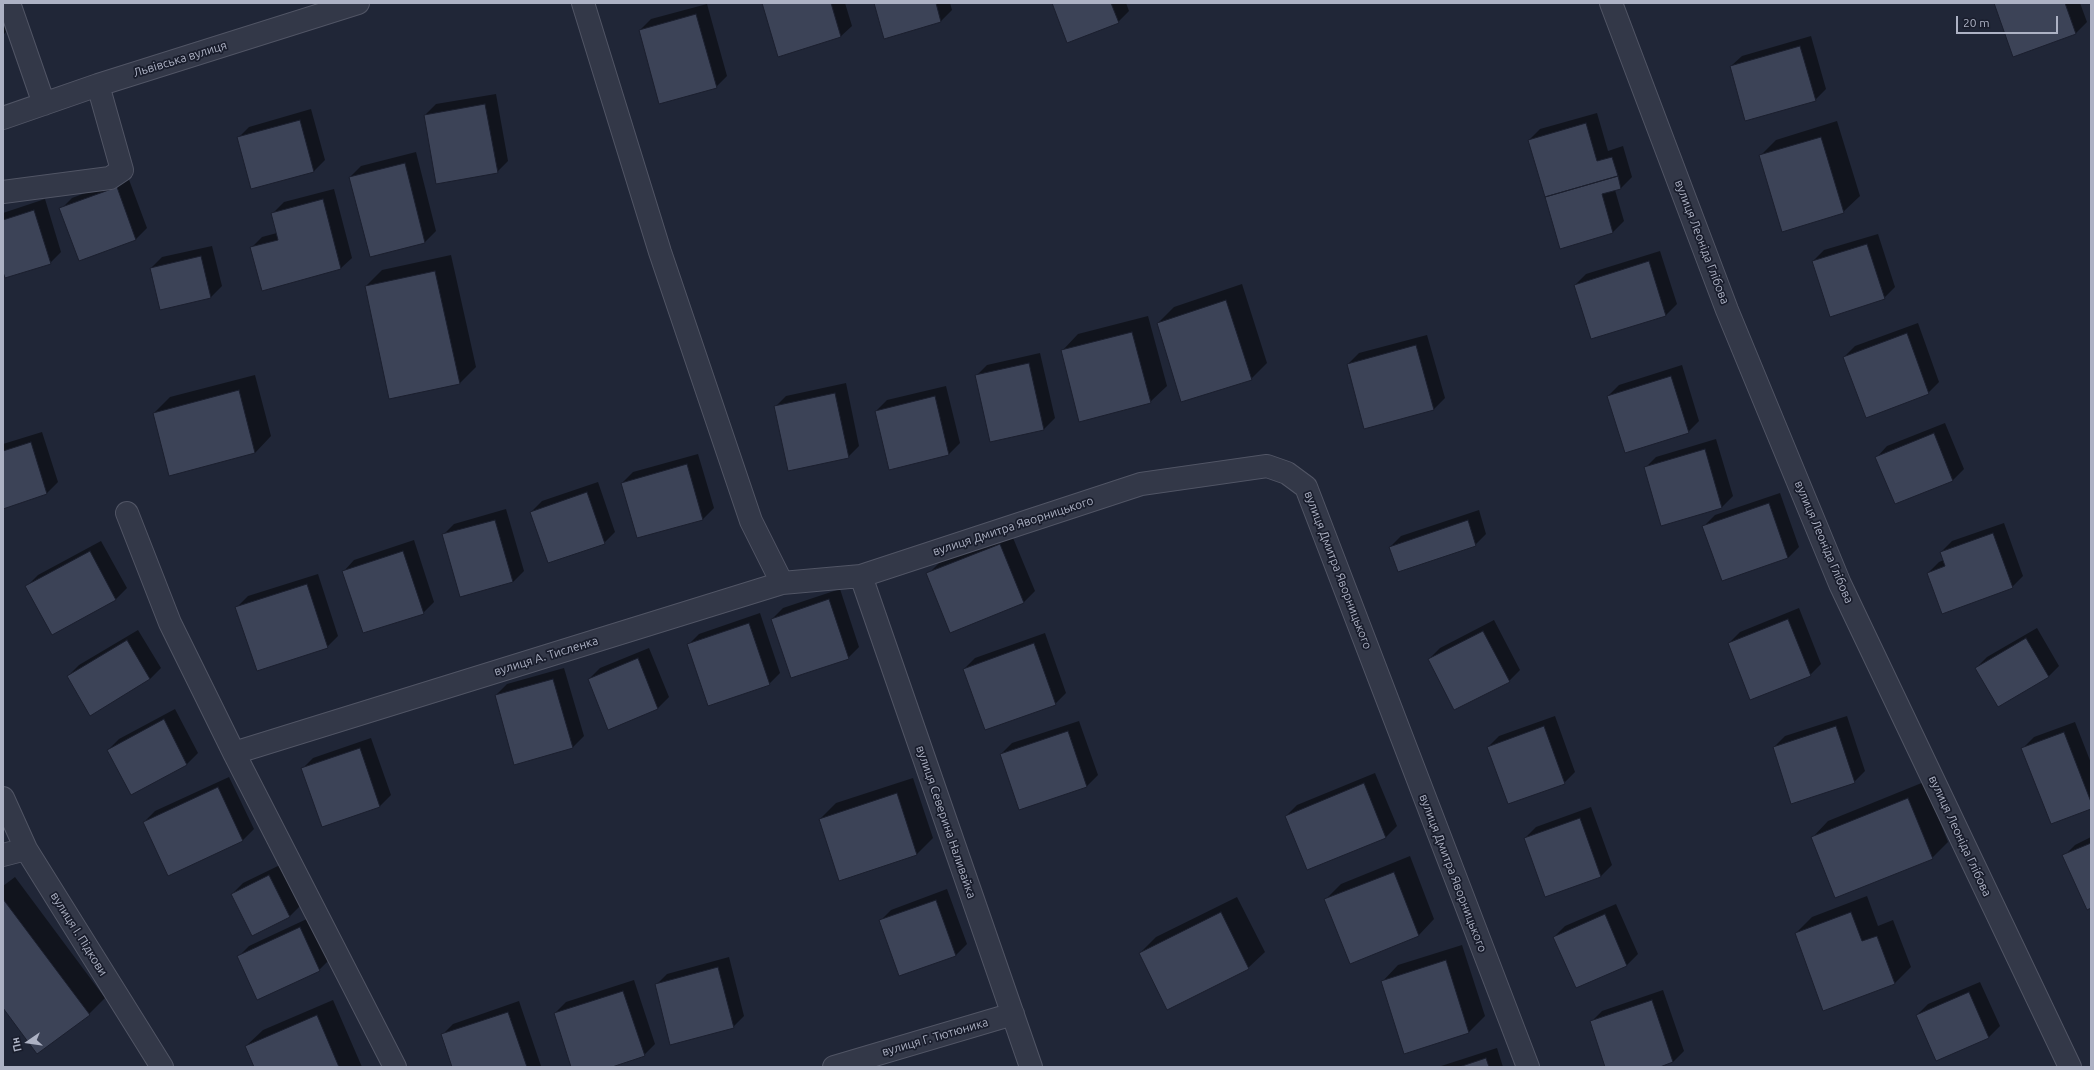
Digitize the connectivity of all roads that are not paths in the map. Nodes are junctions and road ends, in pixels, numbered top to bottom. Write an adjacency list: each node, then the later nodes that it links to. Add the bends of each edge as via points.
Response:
1 (9, 3): 6 (street)
2 (358, 3): 5 (street, Львівська вулиця)
3 (583, 3): 11 (street, via 660,252 748,514)
4 (1611, 3): 22 (street, вулиця Леоніда Глібова, via 1727,310 1840,584)
5 (98, 85): 6 (street, Львівська вулиця); 8 (street, via 122,170 110,178)
6 (44, 104): 7 (street, Львівська вулиця)
7 (3, 118)
8 (3, 192)
9 (127, 513): 12 (street, via 170,623)
10 (860, 576): 11 (street, вулиця А. Тисленка); 16 (street, вулиця Северина Наливайка); 21 (street, вулиця Дмитра Яворницького, via 1141,484 1268,466 1287,473 1306,487)
11 (782, 583): 12 (street, вулиця А. Тисленка)
12 (234, 753): 18 (street)
13 (3, 798): 14 (street, вулиця І. Підкови)
14 (26, 849): 15 (street); 17 (street, вулиця І. Підкови)
15 (3, 855)
16 (1013, 1014): 19 (street, вулиця Г. Тютюника); 20 (street, вулиця Северина Наливайка)
17 (162, 1067)
18 (395, 1067)
19 (834, 1067)
20 (1031, 1067)
21 (1528, 1067)
22 (2070, 1067)

